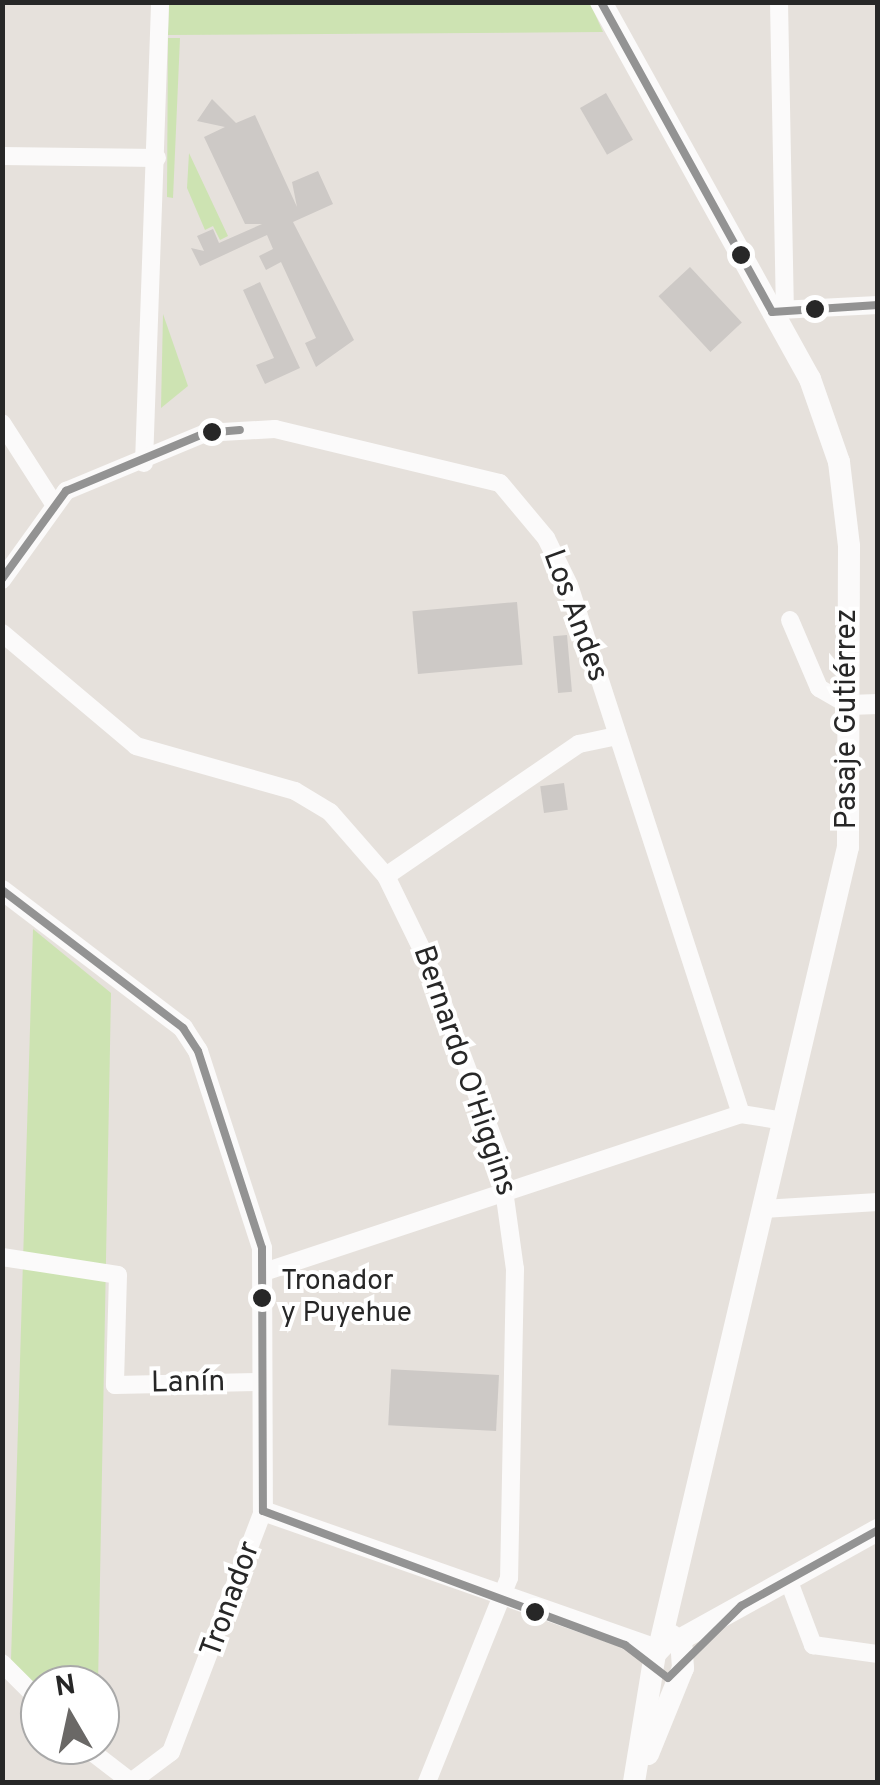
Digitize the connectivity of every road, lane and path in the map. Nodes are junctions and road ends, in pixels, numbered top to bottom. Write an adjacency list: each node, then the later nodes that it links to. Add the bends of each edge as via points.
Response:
1 (160, 2): 5 (street)
2 (601, 2): 7 (main road, Pasaje Gutiérrez)
3 (779, 2): 7 (street)
4 (2, 156): 5 (street)
5 (157, 158): 9 (street)
6 (878, 305): 7 (street)
7 (779, 309): 15 (main road, Pasaje Gutiérrez, via 839,462)
8 (2, 423): 10 (street)
9 (144, 463): 10 (street, Los Andes); 16 (street, Los Andes, via 205,433 275,429 500,483 560,562)
10 (52, 501): 11 (street)
11 (2, 580)
12 (790, 620): 15 (street, via 819,688)
13 (3, 634): 17 (street, Bernardo O'Higgins, via 119,736 294,791 330,812)
14 (878, 704): 15 (street)
15 (849, 705): 20 (main road, Pasaje Gutiérrez, via 848,847)
16 (616, 736): 17 (street, via 578,744); 19 (street, Los Andes)
17 (386, 876): 21 (street, Bernardo O'Higgins, via 426,958)
18 (2, 890): 25 (street, Tronador, via 192,1039)
19 (742, 1114): 20 (street); 21 (street)
20 (784, 1121): 23 (main road, Pasaje Gutiérrez)
21 (510, 1192): 25 (street); 30 (street, Bernardo O'Higgins)
22 (878, 1202): 23 (street)
23 (763, 1209): 32 (main road, Pasaje Gutiérrez)
24 (2, 1257): 26 (street, Lanín, via 118,1275 115,1385)
25 (264, 1272): 26 (street, Tronador)
26 (262, 1382): 27 (street, Tronador)
27 (264, 1511): 30 (street); 39 (street, Tronador, via 171,1752)
28 (878, 1530): 29 (main road)
29 (788, 1580): 31 (main road); 33 (street, via 813,1645)
30 (503, 1599): 32 (street, via 625,1645); 40 (street, Bernardo O'Higgins)
31 (741, 1606): 32 (main road); 35 (main road)
32 (664, 1650): 35 (main road); 35 (main road, via 664,1677); 38 (main road, Pasaje Gutiérrez)
33 (878, 1654)
34 (2, 1662): 36 (street)
35 (682, 1670): 38 (main road, Pasaje Gutiérrez)
36 (20, 1680)
37 (109, 1765): 39 (street)
38 (628, 1781)
39 (131, 1782)
40 (426, 1782)

